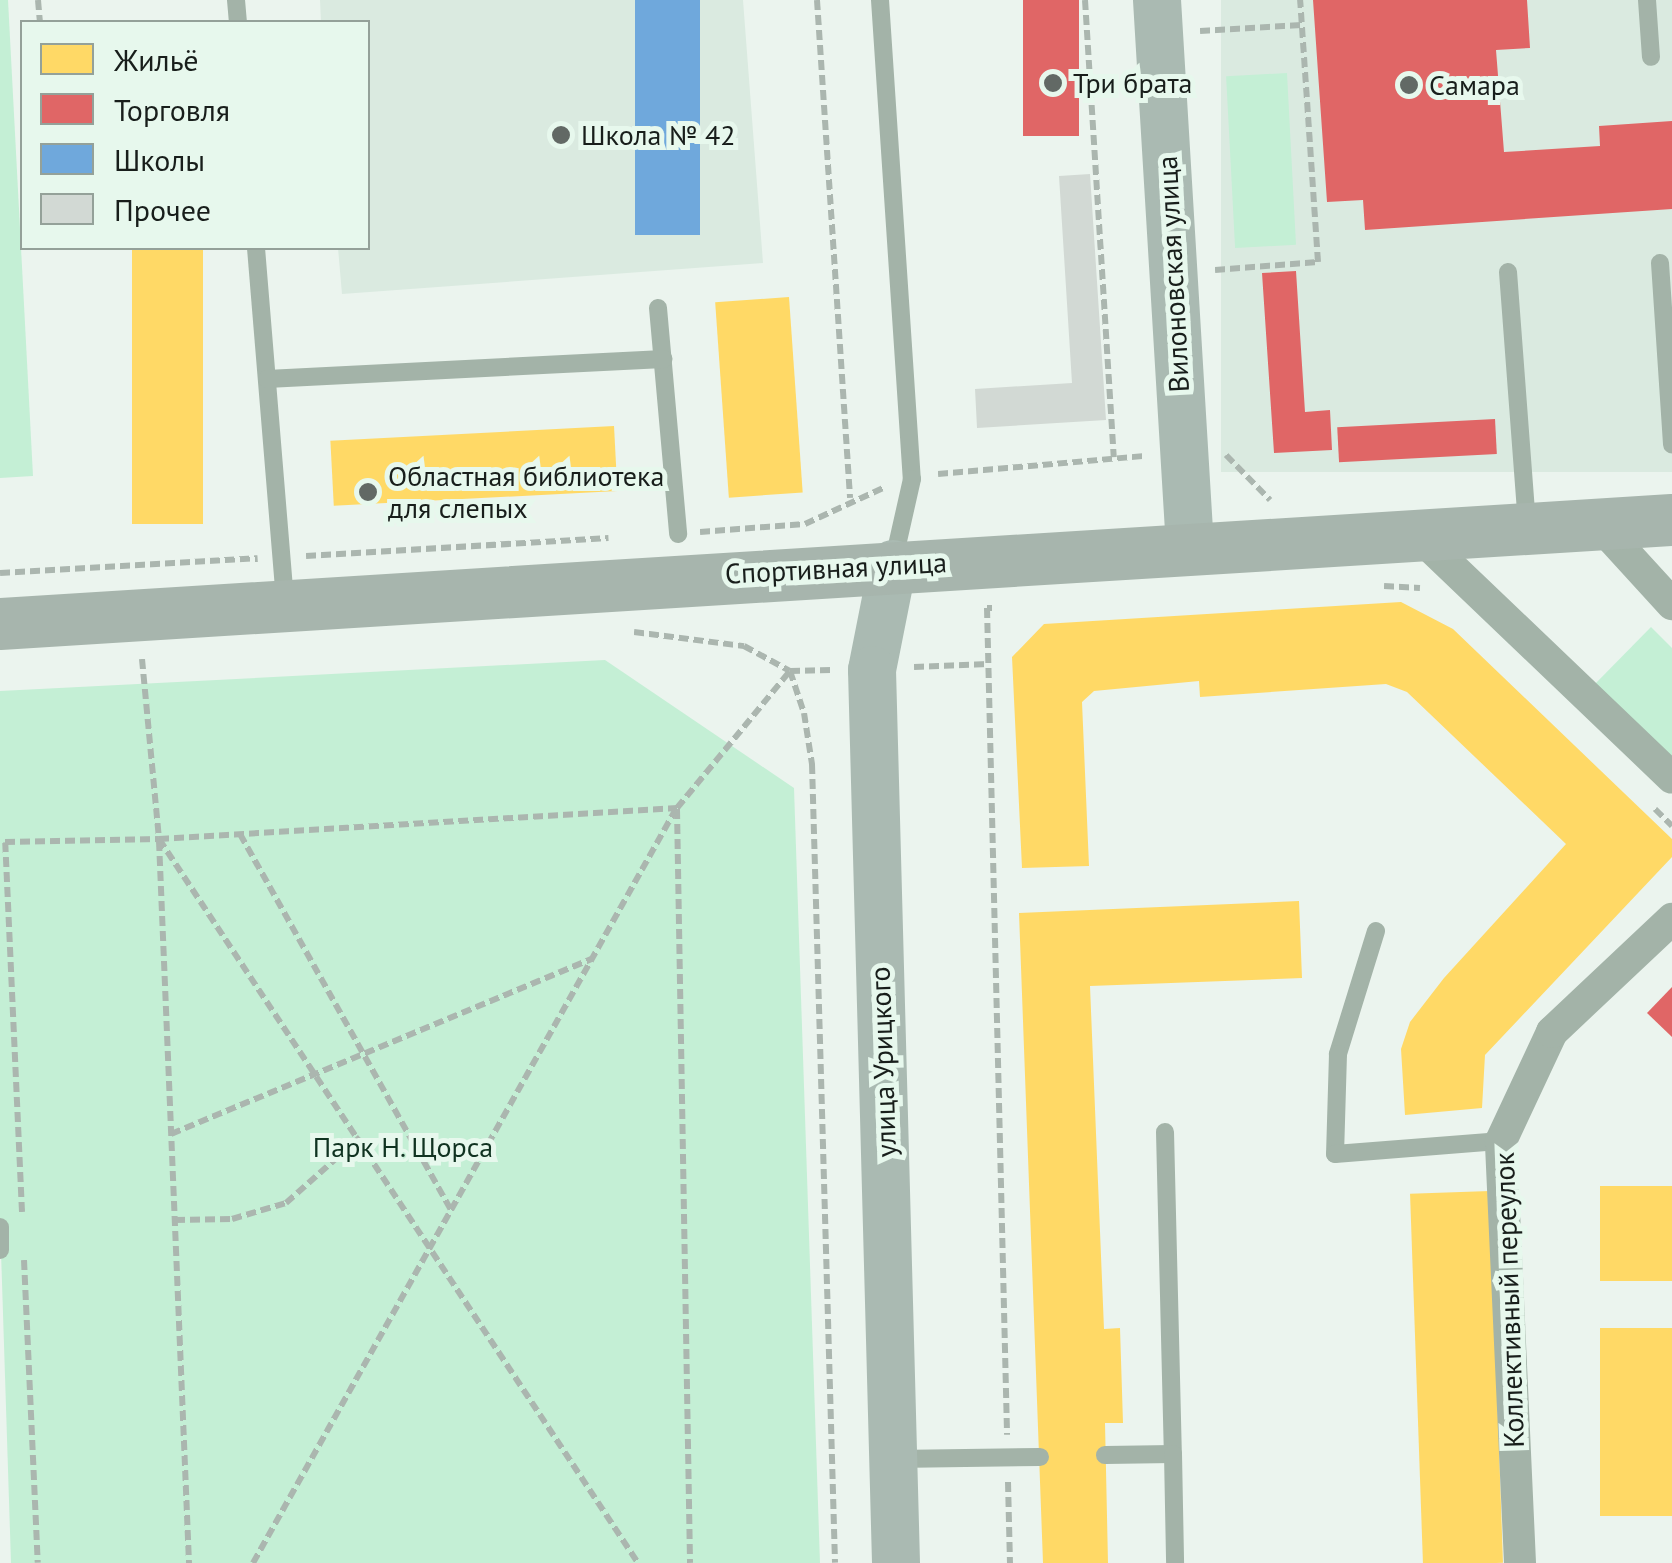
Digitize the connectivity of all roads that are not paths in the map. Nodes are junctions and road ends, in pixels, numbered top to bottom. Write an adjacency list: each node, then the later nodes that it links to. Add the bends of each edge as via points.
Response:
1 (880, 0): 18 (lane, via 912,479)
2 (1158, 0): 17 (main road, Вилоновская улица)
3 (1647, 0): 4 (lane)
4 (1651, 57)
5 (256, 250): 10 (lane)
6 (1660, 263): 11 (lane)
7 (1508, 272): 14 (lane)
8 (658, 308): 9 (lane)
9 (663, 359): 10 (lane); 16 (lane)
10 (267, 379): 20 (lane)
11 (1672, 445)
12 (1672, 520): 13 (main road, Спортивная улица)
13 (1598, 523): 14 (main road, Спортивная улица); 19 (street)
14 (1527, 528): 15 (main road, Спортивная улица)
15 (1416, 533): 17 (main road, Спортивная улица); 22 (street)
16 (678, 534)
17 (1190, 548): 18 (main road, Спортивная улица)
18 (893, 564): 20 (main road, Спортивная улица); 32 (main road, улица Урицкого, via 872,670)
19 (1672, 604)
20 (285, 605): 21 (main road, Спортивная улица)
21 (0, 624)
22 (1672, 778)
23 (1672, 920): 26 (street, Коллективный переулок, via 1552,1032)
24 (1376, 930): 26 (lane, via 1338,1054 1335,1154)
25 (1165, 1132): 29 (lane)
26 (1501, 1141): 35 (street, Коллективный переулок)
27 (0, 1227): 28 (lane)
28 (0, 1250)
29 (1174, 1454): 30 (lane); 34 (lane)
30 (1106, 1455)
31 (1040, 1457): 32 (lane)
32 (894, 1460): 33 (main road, улица Урицкого)
33 (896, 1563)
34 (1175, 1563)
35 (1520, 1563)

